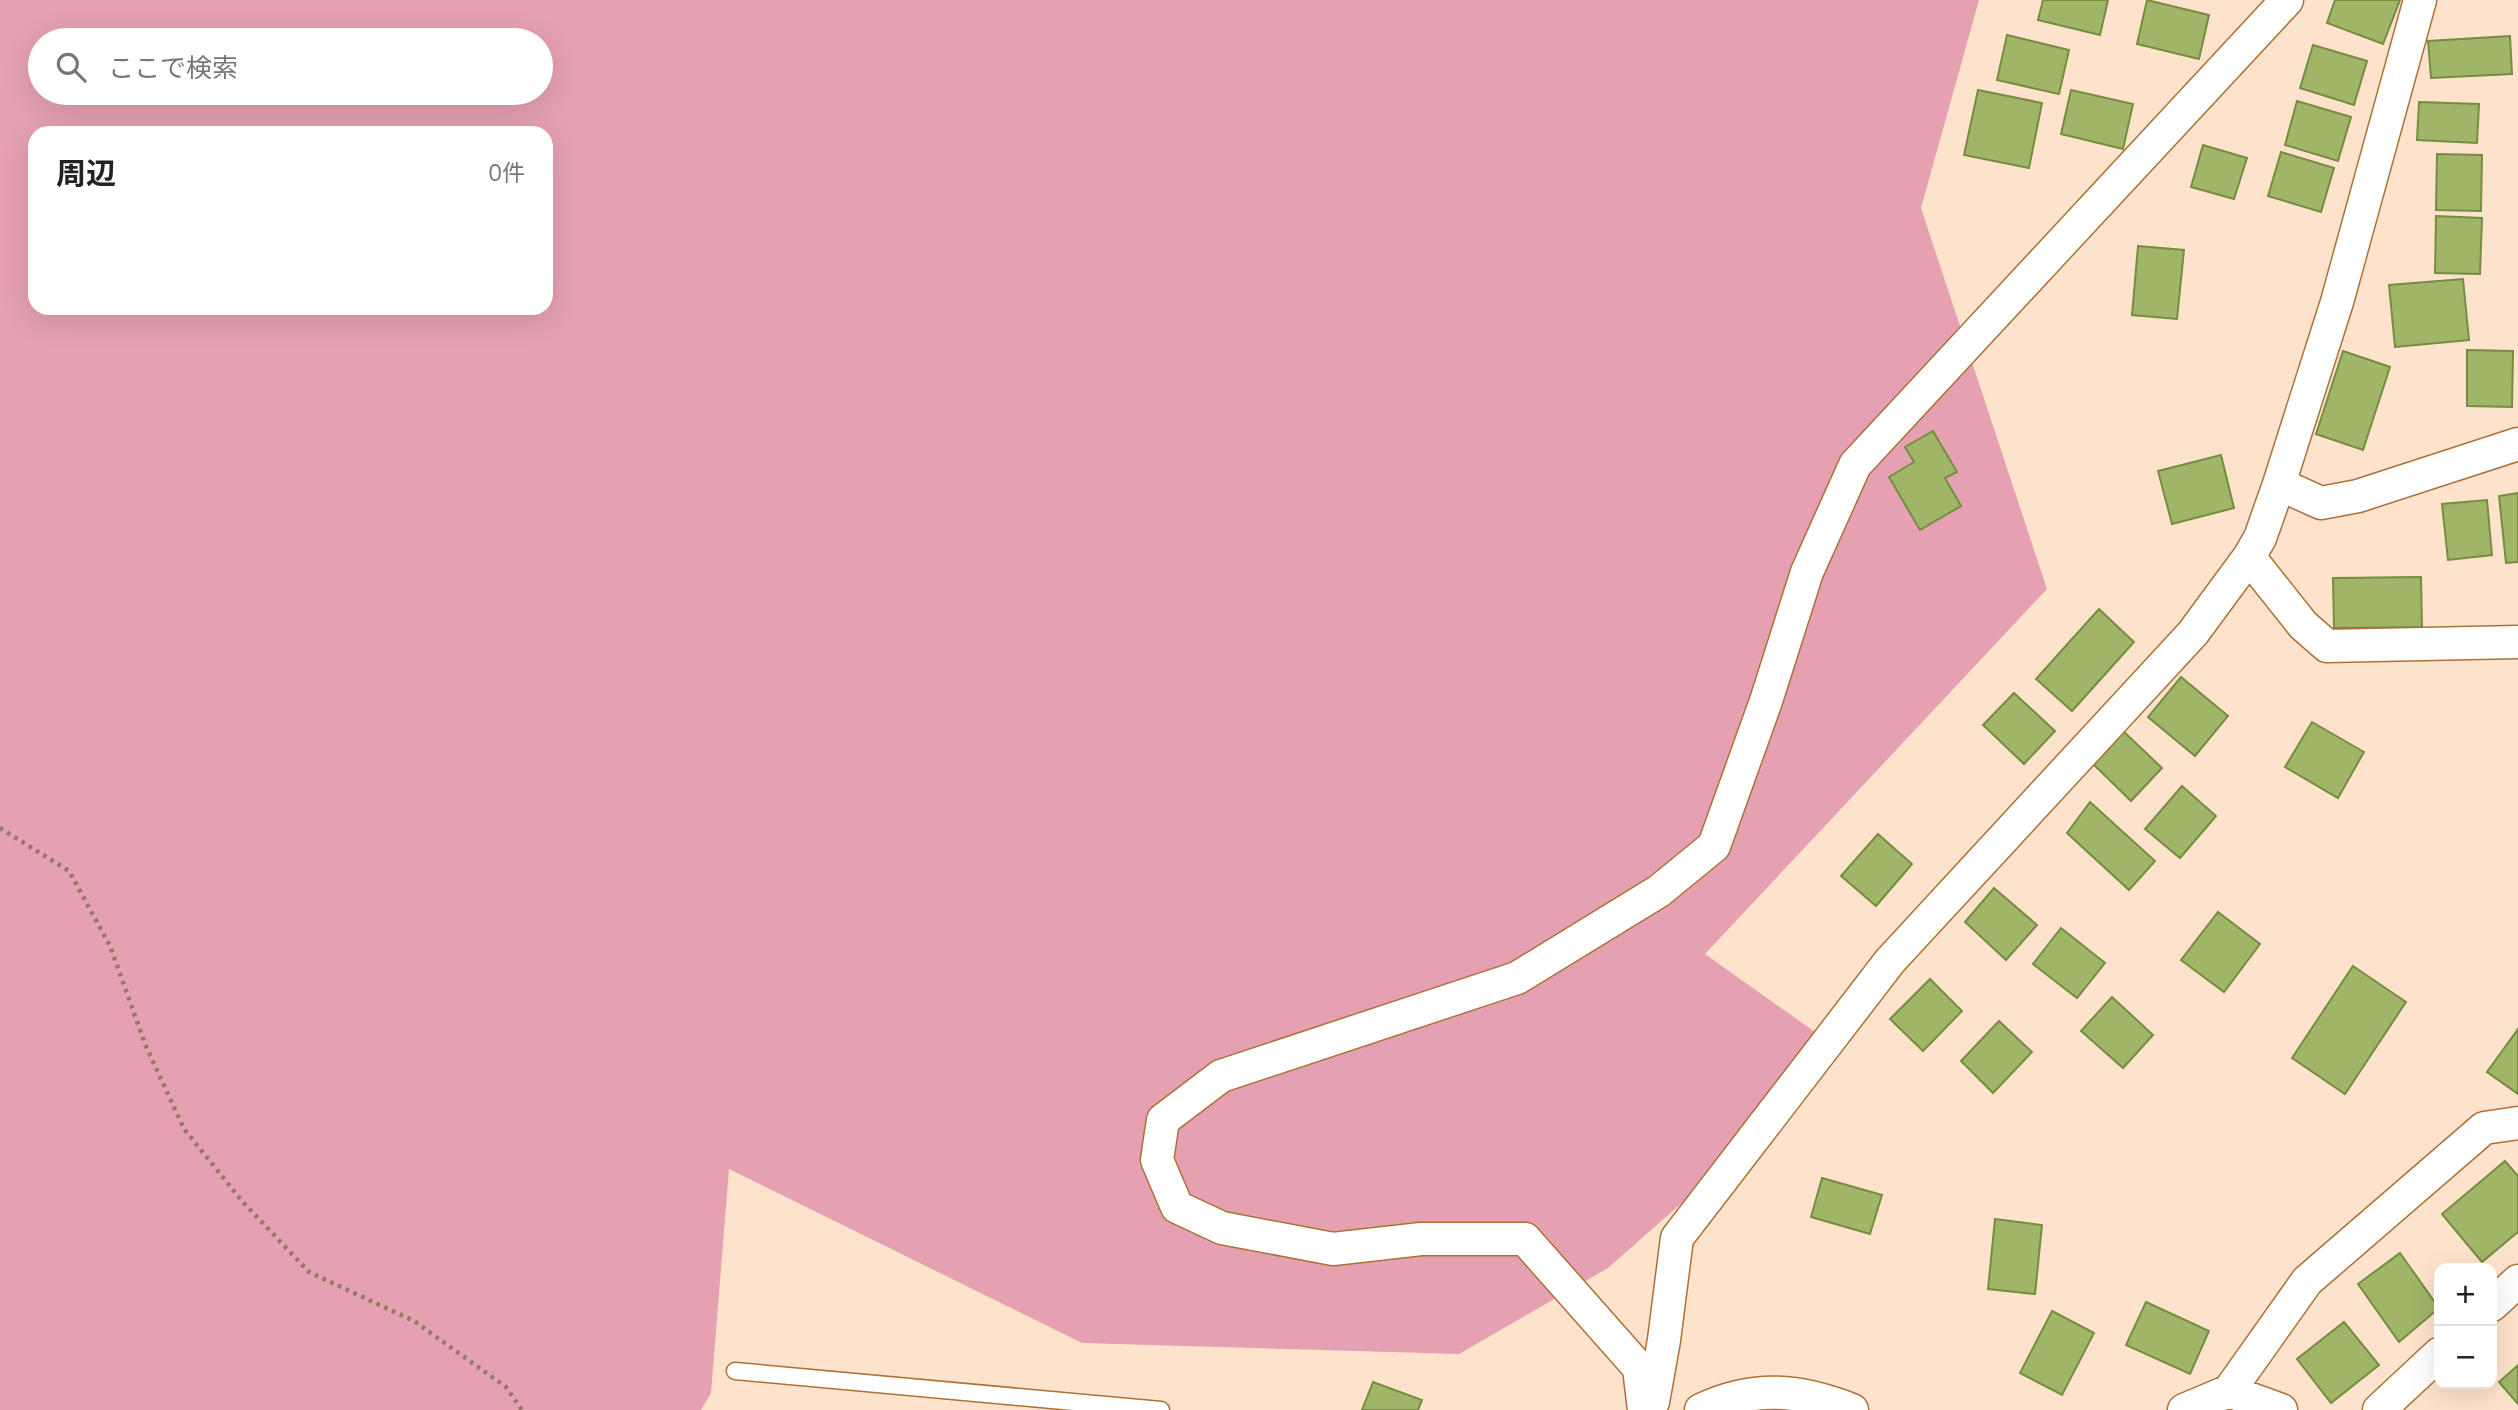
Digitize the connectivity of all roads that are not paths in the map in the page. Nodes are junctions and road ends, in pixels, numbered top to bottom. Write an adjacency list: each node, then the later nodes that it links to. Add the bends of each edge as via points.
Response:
1 (2287, 0): 14 (street, via 1854,465 1807,572 1714,846 1659,891 1517,978 1220,1076 1163,1120 1157,1160 1177,1207 1222,1228 1333,1249 1421,1239 1525,1239 1639,1368)
2 (2420, 0): 4 (street, via 2337,302)
3 (2518, 444): 4 (street, via 2358,496 2321,503)
4 (2279, 484): 5 (street)
5 (2249, 556): 6 (street, via 2304,625 2328,646); 15 (street, via 2193,633 1890,961 1677,1238)
6 (2518, 642)
7 (2518, 1123): 12 (street, via 2484,1128 2307,1281)
8 (2518, 1281): 9 (street)
9 (2497, 1300)
10 (2434, 1359): 20 (street)
11 (735, 1370): 13 (lane)
12 (2229, 1391): 18 (street); 19 (street)
13 (1161, 1410)
14 (1644, 1410)
15 (1651, 1410)
16 (1701, 1410): 17 (street, via 1755,1392 1789,1393)
17 (1852, 1410)
18 (2184, 1410)
19 (2281, 1410)
20 (2379, 1410)

